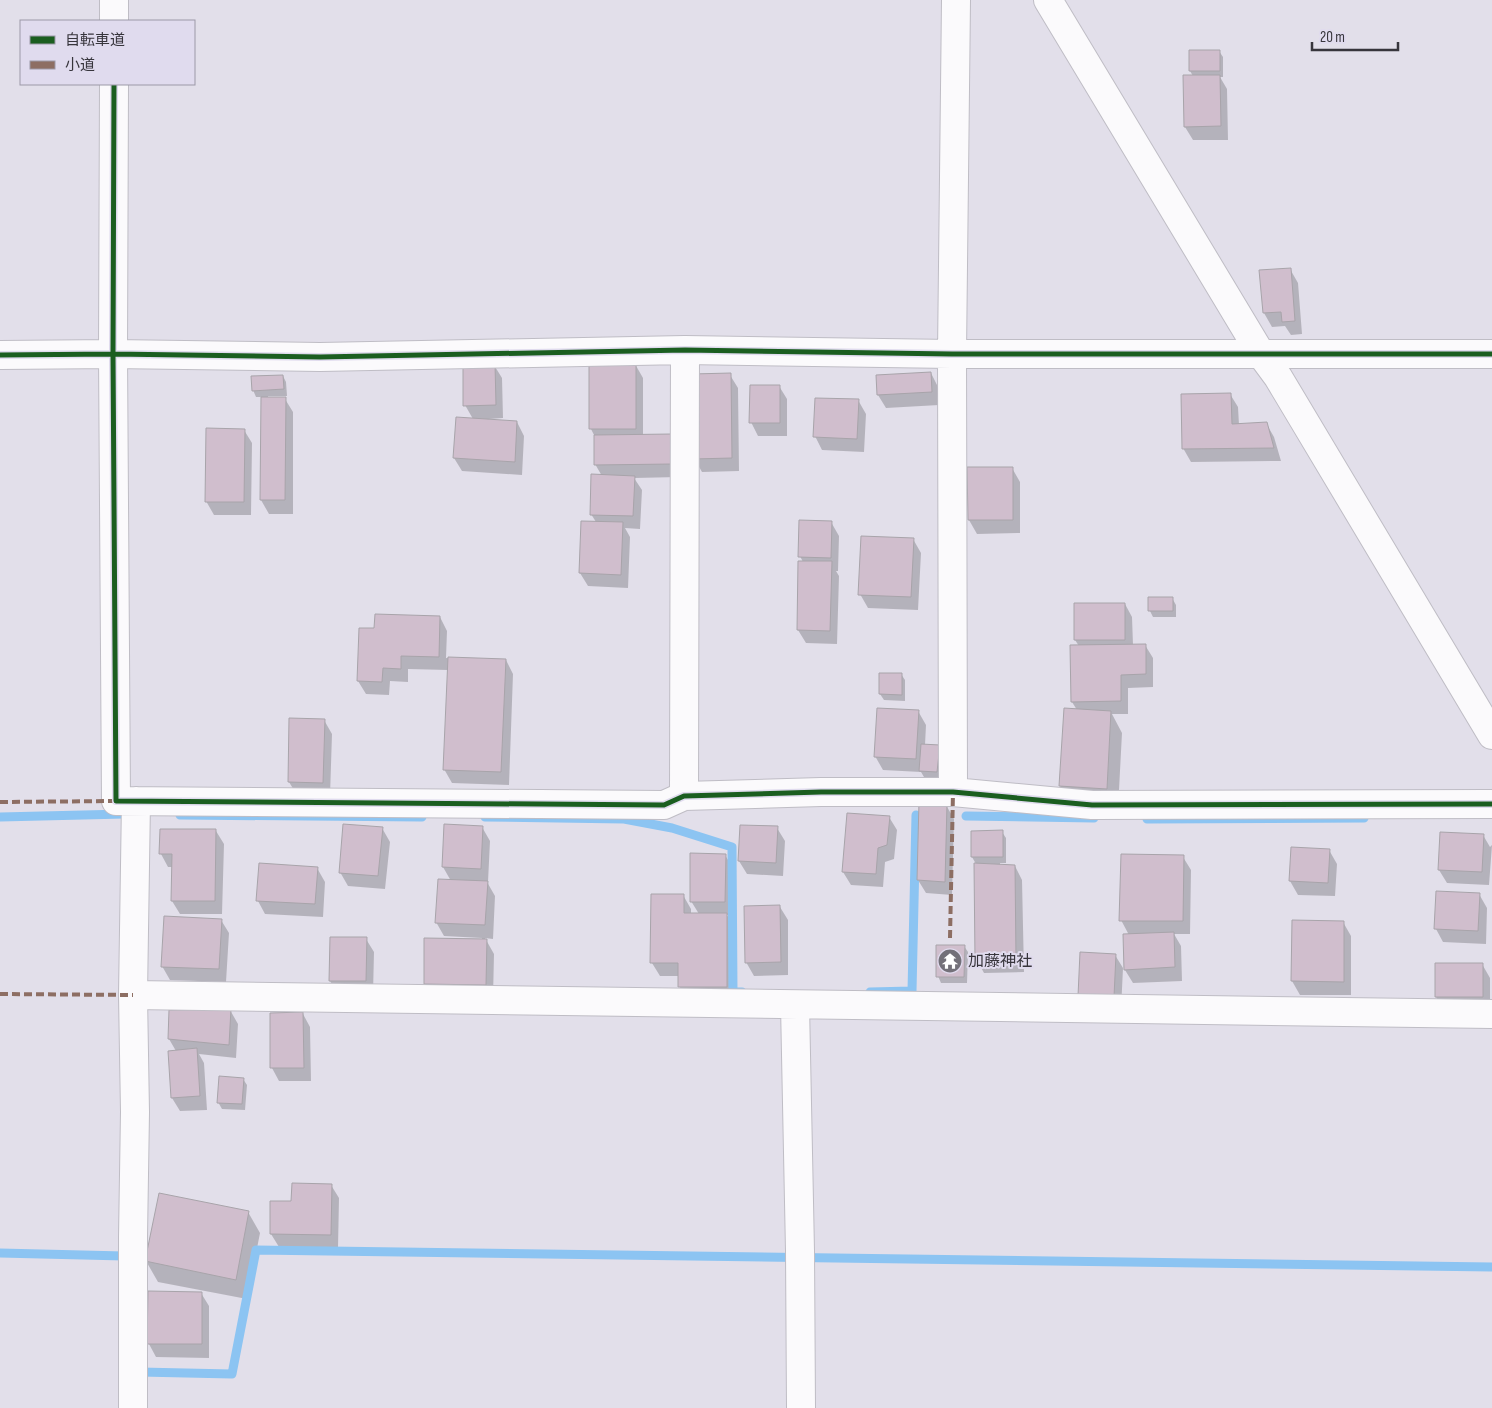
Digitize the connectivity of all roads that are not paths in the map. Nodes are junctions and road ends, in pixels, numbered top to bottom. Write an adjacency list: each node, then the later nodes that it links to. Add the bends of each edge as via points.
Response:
1 (114, 0): 4 (street)
2 (956, 0): 8 (street)
3 (1048, 0): 9 (street)
4 (114, 20)
5 (114, 85): 7 (street)
6 (685, 350): 7 (street, via 320,357); 8 (street); 14 (street)
7 (112, 354): 11 (street); 16 (street, via 116,801)
8 (952, 354): 9 (street); 13 (street)
9 (1261, 354): 10 (street); 12 (street, via 1278,377)
10 (1492, 354)
11 (0, 355)
12 (1492, 735)
13 (953, 792): 14 (street); 15 (street, via 1092,804)
14 (684, 796): 16 (street, via 664,805)
15 (1492, 804)
16 (136, 809): 17 (street)
17 (133, 995): 18 (street); 20 (street)
18 (796, 1005): 19 (street); 21 (street)
19 (1492, 1014)
20 (134, 1408)
21 (801, 1408)

